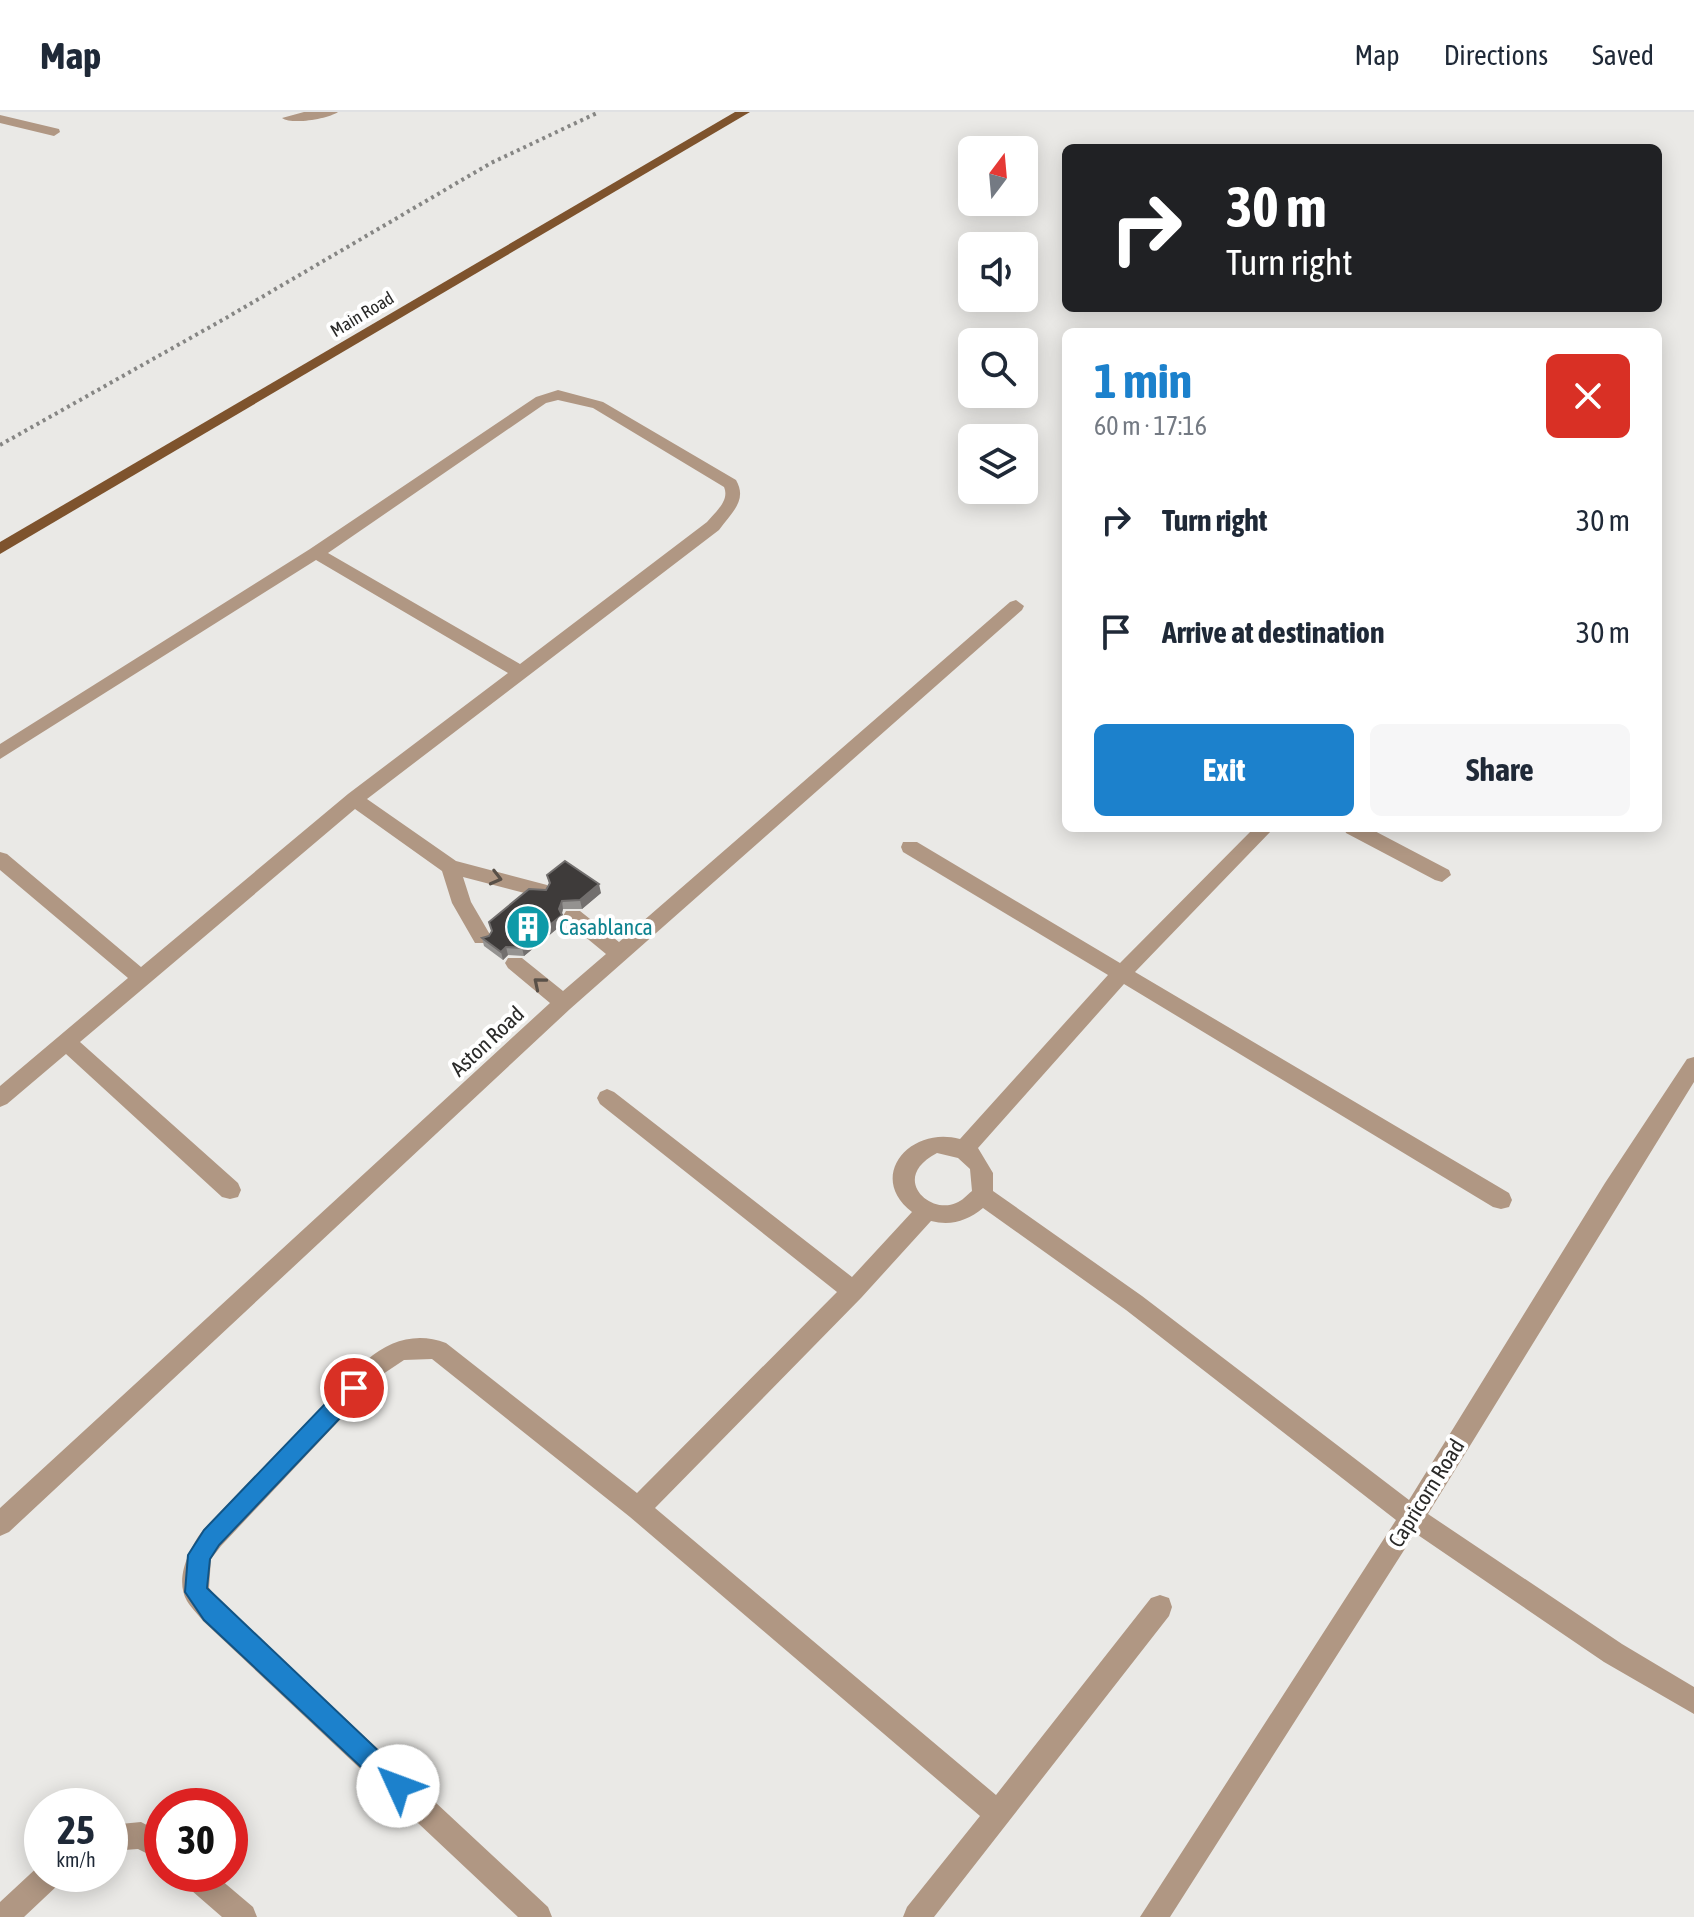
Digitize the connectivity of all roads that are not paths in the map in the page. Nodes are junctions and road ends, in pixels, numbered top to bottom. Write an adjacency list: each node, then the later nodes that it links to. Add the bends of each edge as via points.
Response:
1 (332, 112): 3 (street)
2 (744, 112): 6 (main road, Main Road)
3 (288, 118)
4 (0, 119): 5 (street)
5 (54, 132)
6 (0, 549)
7 (316, 553): 9 (street); 9 (street, via 530,406 558,395 598,405 730,484 732,502 713,526); 10 (street)
8 (1016, 606): 21 (street, Aston Road)
9 (522, 673): 11 (street)
10 (0, 753)
11 (354, 799): 16 (street); 24 (street)
12 (1261, 832): 23 (street)
13 (1361, 832): 17 (street)
14 (910, 847): 23 (street)
15 (0, 859): 24 (street)
16 (450, 867): 18 (street, one-way to 18); 20 (street)
17 (1442, 875)
18 (540, 890)
19 (573, 916): 21 (street)
20 (482, 938)
21 (619, 953): 25 (street, Aston Road)
22 (515, 963): 25 (street, one-way to 22)
23 (1123, 972): 30 (street); 33 (street)
24 (142, 979): 26 (street)
25 (563, 1003): 38 (street, Aston Road)
26 (68, 1043): 28 (street); 31 (street)
27 (1694, 1065): 37 (street, Capricorn Road)
28 (0, 1098)
29 (607, 1098): 35 (street)
30 (964, 1149): 32 (street, via 983,1169); 34 (street, via 935,1144 911,1156 902,1180 906,1193)
31 (230, 1190)
32 (982, 1195): 34 (street, via 964,1211); 37 (street, via 1134,1303)
33 (1501, 1200)
34 (926, 1212): 35 (street)
35 (853, 1291): 36 (street)
36 (638, 1509): 41 (street); 46 (street, via 438,1350 403,1348 375,1367 199,1555 196,1592 212,1612)
37 (1412, 1517): 40 (street, via 1613,1653); 48 (street, Capricorn Road)
38 (0, 1524)
39 (1160, 1607): 41 (street)
40 (1694, 1701)
41 (998, 1814): 47 (street)
42 (30, 1892): 44 (street)
43 (215, 1892): 45 (street)
44 (4, 1917)
45 (243, 1917)
46 (538, 1917)
47 (917, 1917)
48 (1154, 1917)

